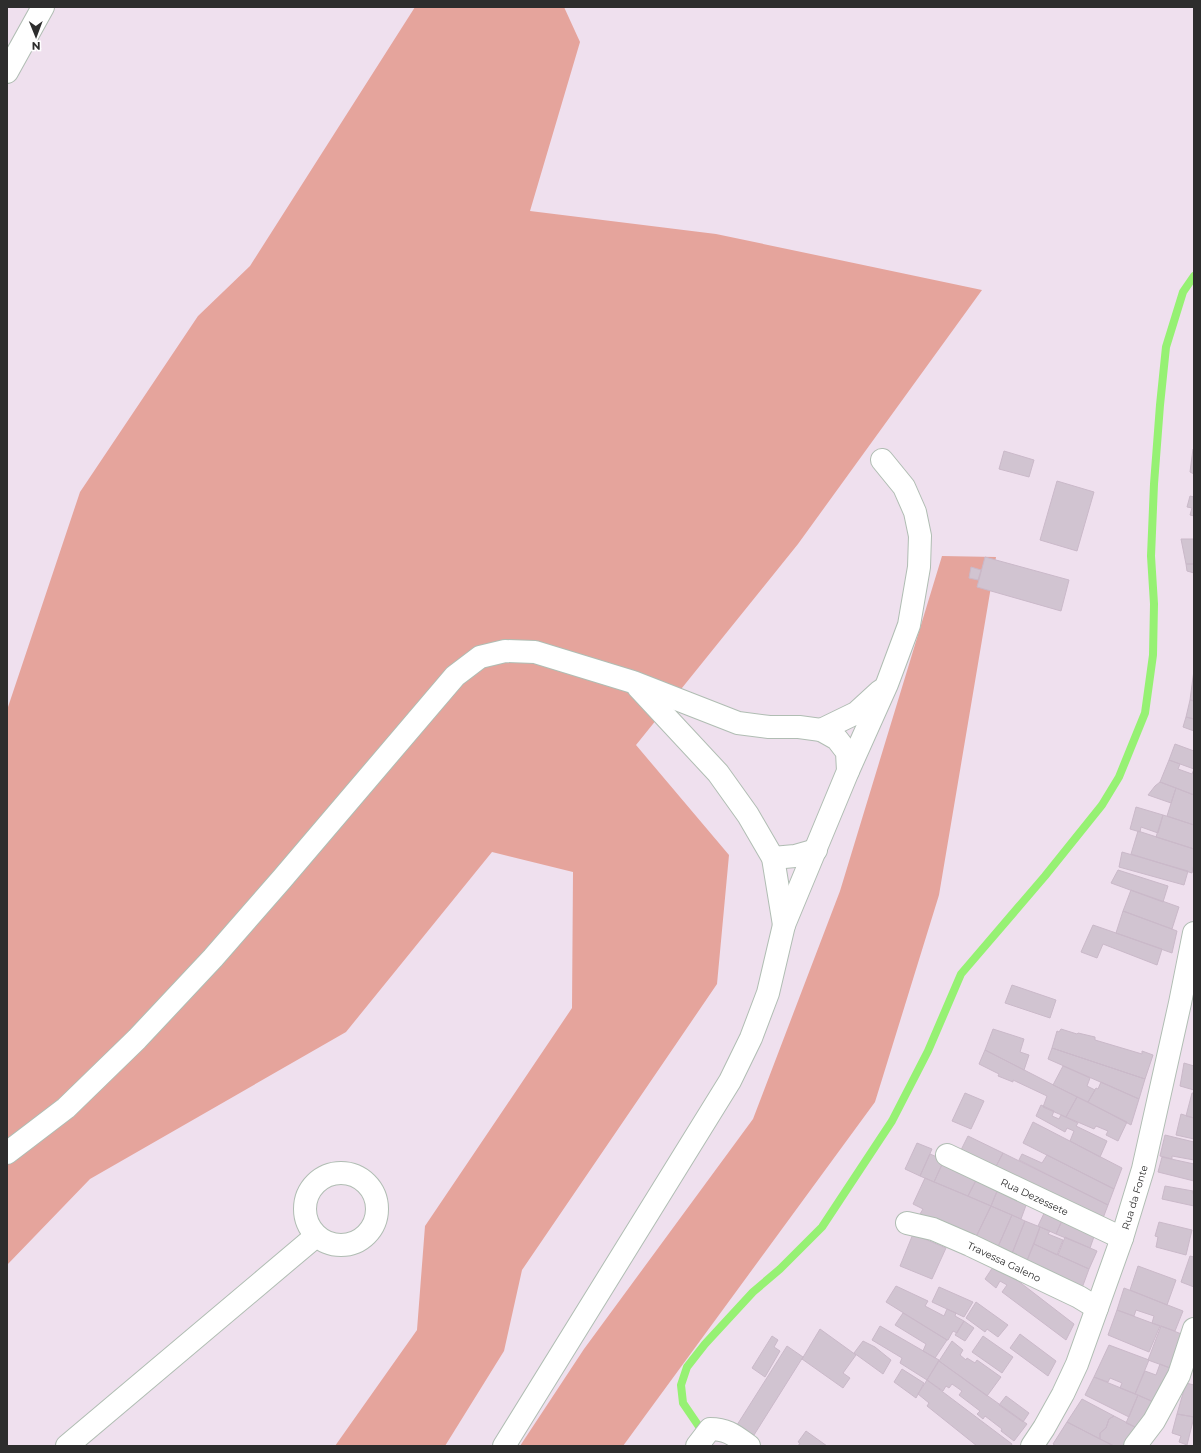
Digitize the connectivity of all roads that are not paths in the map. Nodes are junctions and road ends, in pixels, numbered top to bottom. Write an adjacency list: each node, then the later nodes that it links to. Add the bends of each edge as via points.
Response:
1 (43, 7): 2 (street)
2 (7, 72)
3 (882, 460): 5 (street, via 904,487 916,512 920,536 919,568 909,625)
4 (633, 682): 6 (street, via 738,723); 9 (street, via 718,773 748,815); 12 (street, via 535,652 505,651 480,657 455,676 282,880 153,1022 66,1108)
5 (887, 684): 6 (street, via 856,714); 7 (street)
6 (821, 730): 7 (street, via 837,738 844,748)
7 (848, 771): 8 (street)
8 (816, 850): 9 (street, via 795,856); 10 (street)
9 (773, 858): 10 (street)
10 (784, 925): 21 (street, via 768,993 751,1038 730,1081)
11 (1194, 933): 16 (street, Rua da Fonte, via 1143,1169)
12 (7, 1153)
13 (947, 1156): 16 (street, Rua Dezessete)
14 (907, 1223): 17 (street, Travessa Galeno, via 933,1229 970,1245)
15 (316, 1236): 20 (street)
16 (1122, 1238): 17 (street, Rua da Fonte)
17 (1097, 1308): 24 (street, Rua da Fonte, via 1063,1394)
18 (1194, 1329): 19 (street)
19 (1186, 1378): 25 (street)
20 (67, 1446)
21 (504, 1446)
22 (697, 1446): 23 (street, via 710,1429 726,1430)
23 (749, 1446)
24 (1032, 1446)
25 (1135, 1446)

